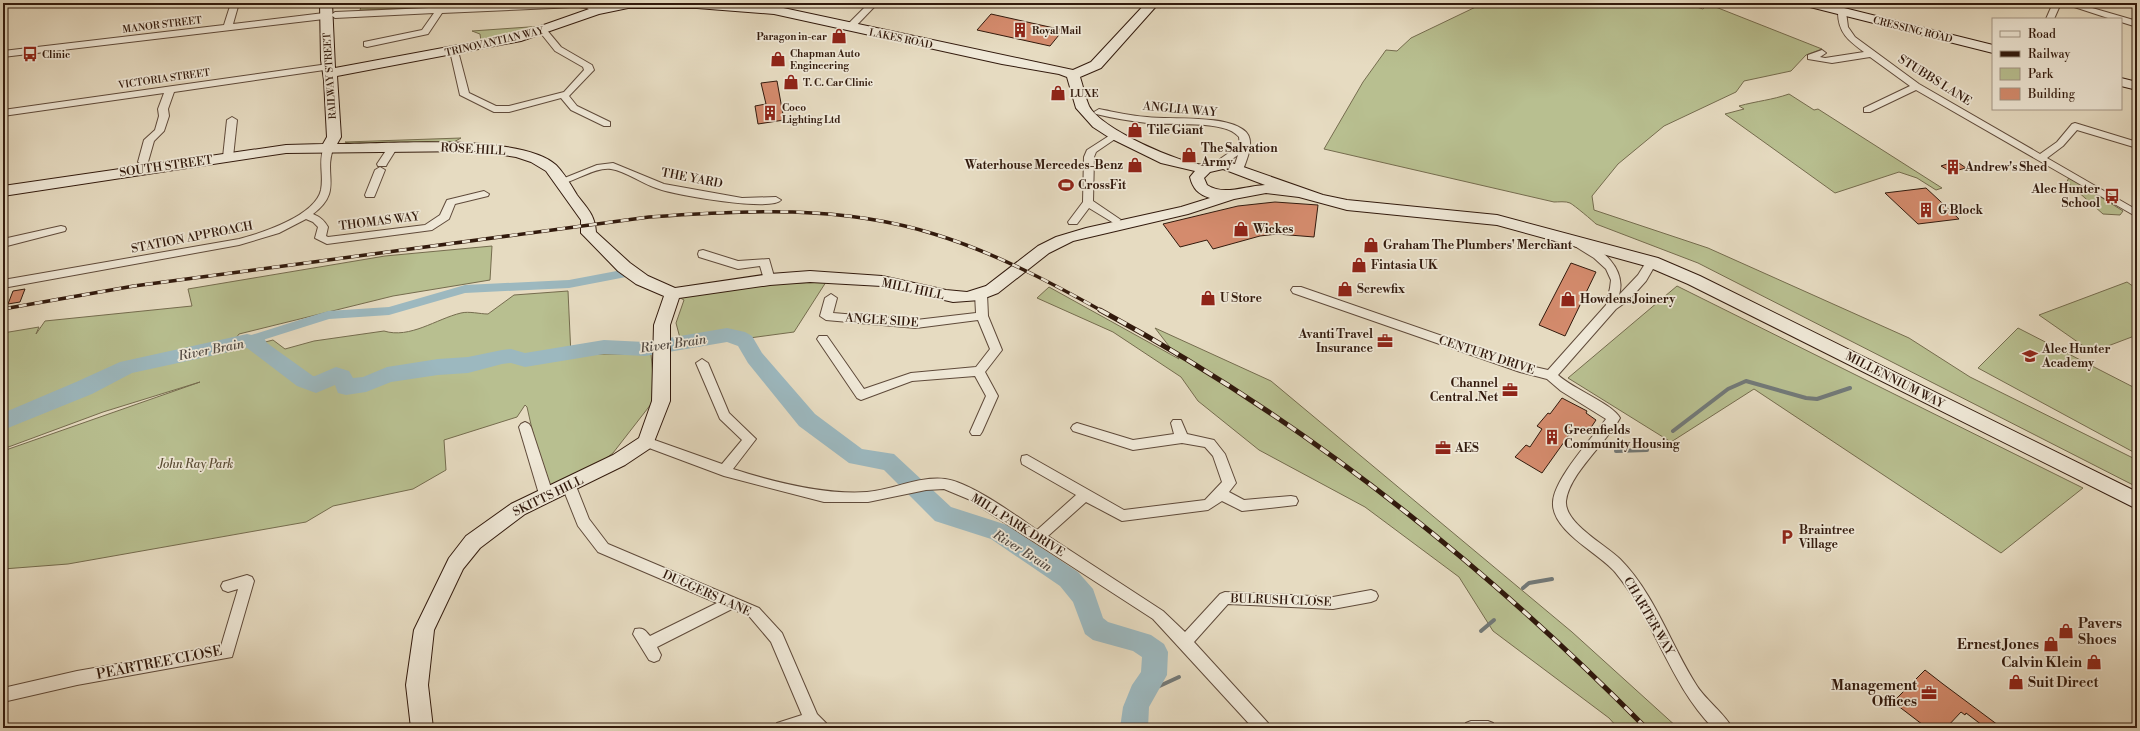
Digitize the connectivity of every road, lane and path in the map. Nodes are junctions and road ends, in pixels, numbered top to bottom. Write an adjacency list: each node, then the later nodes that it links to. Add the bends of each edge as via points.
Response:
1 (235, 3): 20 (street)
2 (326, 3): 14 (main road, RAILWAY STREET)
3 (874, 3): 19 (street)
4 (1153, 3): 29 (main road, via 1096,65)
5 (1810, 3): 13 (main road, CRESSING ROAD)
6 (2066, 3): 16 (street)
7 (572, 4): 10 (street, MANOR STREET); 12 (street, MANOR STREET, via 586,5)
8 (697, 4): 12 (main road, LAKES ROAD, via 628,4); 19 (main road, LAKES ROAD, via 774,10)
9 (2053, 4): 15 (street)
10 (492, 6): 11 (street, MANOR STREET)
11 (440, 10): 14 (street, MANOR STREET); 22 (street, via 425,32)
12 (596, 10): 21 (main road, TRINOVANTIAN WAY)
13 (1842, 12): 23 (main road, CRESSING ROAD); 26 (street, STUBBS LANE, via 1844,31)
14 (330, 15): 20 (street, MANOR STREET); 28 (main road, RAILWAY STREET)
15 (2050, 18)
16 (2117, 18)
17 (2122, 20): 18 (street)
18 (2137, 24)
19 (850, 27): 29 (main road, LAKES ROAD)
20 (227, 28): 25 (street, MANOR STREET)
21 (543, 31): 24 (main road, TRINOVANTIAN WAY); 34 (street, via 559,50 589,67 584,77)
22 (367, 44)
23 (1992, 49)
24 (454, 51): 28 (main road, TRINOVANTIAN WAY); 34 (street, via 465,95 494,109 509,109)
25 (3, 54)
26 (1870, 54): 27 (street, via 1839,59 1817,59); 31 (street, STUBBS LANE)
27 (1824, 70)
28 (330, 73): 33 (street, VICTORIA STREET); 43 (main road, RAILWAY STREET, via 334,136)
29 (1073, 75): 40 (main road, via 1083,108 1098,124)
30 (2122, 82): 32 (main road)
31 (1916, 86): 35 (street); 46 (street, STUBBS LANE)
32 (2137, 86)
33 (171, 88): 37 (street, VICTORIA STREET); 48 (street, via 163,108 164,116 159,130 149,140)
34 (563, 96): 39 (street, via 574,108)
35 (1867, 110)
36 (1100, 112): 42 (street, ANGLIA WAY, via 1154,121 1224,126 1243,135)
37 (3, 113)
38 (232, 120): 45 (street)
39 (607, 124)
40 (1115, 135): 47 (main road); 59 (street, via 1092,150 1089,157)
41 (2137, 145): 46 (street, via 2075,126 2060,144)
42 (1244, 147): 49 (street); 50 (street)
43 (329, 148): 44 (main road, ROSE HILL); 45 (main road, SOUTH STREET, via 286,149); 61 (street, STATION APPROACH, via 325,154 326,193 320,202)
44 (392, 148): 51 (main road, ROSE HILL, via 476,147 518,152 546,164); 55 (street)
45 (228, 157): 53 (main road, SOUTH STREET)
46 (2041, 158): 60 (street, STUBBS LANE)
47 (1166, 160): 49 (main road); 52 (main road)
48 (143, 162)
49 (1210, 167): 50 (main road, via 1224,166); 52 (main road, MILL HILL, via 1197,177)
50 (1241, 171): 54 (main road); 57 (main road, via 1248,181 1246,187)
51 (562, 181): 58 (street, THE YARD, via 601,167 613,166 662,187 742,201); 75 (main road, ROSE HILL, via 588,220 589,233 642,280)
52 (1199, 185): 57 (main road, via 1215,195); 62 (main road, MILL HILL, via 1194,196)
53 (3, 191)
54 (1296, 193): 57 (main road, via 1267,189); 66 (main road, MILLENNIUM WAY, via 1347,205 1497,220)
55 (370, 194)
56 (484, 194): 61 (street, THOMAS WAY, via 451,202 446,217 428,228 342,239 320,238 323,227 317,220)
57 (1234, 194): 62 (main road, MILL HILL, via 1188,210)
58 (776, 200)
59 (1088, 202): 63 (street); 64 (street)
60 (2135, 210)
61 (304, 215): 73 (street, STATION APPROACH, via 276,231 239,242)
62 (1158, 216): 76 (main road, MILL HILL, via 1075,235 1056,242 1042,250 1002,284)
63 (1116, 220)
64 (1073, 222)
65 (61, 229): 67 (street)
66 (1572, 240): 71 (main road, MILLENNIUM WAY); 78 (street, via 1586,247 1612,268 1616,288 1612,295)
67 (3, 243)
68 (770, 251): 70 (street)
69 (702, 254): 70 (street, via 738,265)
70 (766, 262): 72 (street)
71 (1652, 262): 78 (street, CENTURY DRIVE, via 1642,278); 97 (main road, MILLENNIUM WAY, via 1883,373)
72 (769, 280): 75 (main road, MILL HILL); 76 (main road, MILL HILL, via 804,276 829,277 881,281 950,297)
73 (3, 284)
74 (1297, 290): 83 (street, CENTURY DRIVE, via 1524,369)
75 (673, 294): 89 (main road, via 662,325 661,401)
76 (981, 294): 79 (street)
77 (831, 298): 79 (street, ANGLE SIDE, via 826,316 916,324)
78 (1612, 306): 83 (street, CENTURY DRIVE)
79 (982, 316): 82 (street, via 996,350)
80 (823, 339): 82 (street, via 861,395 910,377)
81 (702, 362): 91 (street, via 724,416 750,439)
82 (980, 371): 87 (street, via 992,396)
83 (1550, 375): 111 (street, CHARTER WAY, via 1559,384 1614,418 1562,489 1559,505 1562,516 1570,526 1607,555 1632,584 1688,685)
84 (1177, 423): 88 (street)
85 (525, 427): 93 (street)
86 (1077, 428): 88 (street, via 1133,445)
87 (976, 432)
88 (1182, 438): 95 (street, via 1209,444 1219,454 1228,482)
89 (646, 442): 91 (street, MILL PARK DRIVE); 92 (main road, SKITTS HILL, via 619,460)
90 (1027, 460): 94 (street)
91 (724, 471): 98 (street, MILL PARK DRIVE, via 824,496 868,496 945,484 973,495)
92 (568, 486): 93 (main road, SKITTS HILL); 101 (street, DUGGERS LANE, via 583,522 603,548)
93 (546, 494): 106 (main road, SKITTS HILL, via 518,509 473,542 456,564 424,630 417,685)
94 (1086, 494): 95 (street, via 1122,516 1208,505); 98 (street)
95 (1221, 494): 96 (street, via 1242,506)
96 (1291, 501)
97 (2137, 501)
98 (1038, 537): 102 (street, MILL PARK DRIVE, via 1158,616)
99 (228, 586): 104 (street, PEARTREE CLOSE, via 247,581 227,652 77,678)
100 (1371, 596): 102 (street, BULRUSH CLOSE, via 1333,604 1225,598)
101 (732, 604): 103 (street); 105 (street, DUGGERS LANE, via 754,612 777,638)
102 (1185, 642): 108 (street, MILL PARK DRIVE)
103 (647, 645)
104 (3, 695)
105 (816, 724): 107 (street)
106 (422, 728)
107 (782, 728)
108 (1263, 728)
109 (1471, 728): 110 (street)
110 (1488, 728)
111 (1724, 728)

